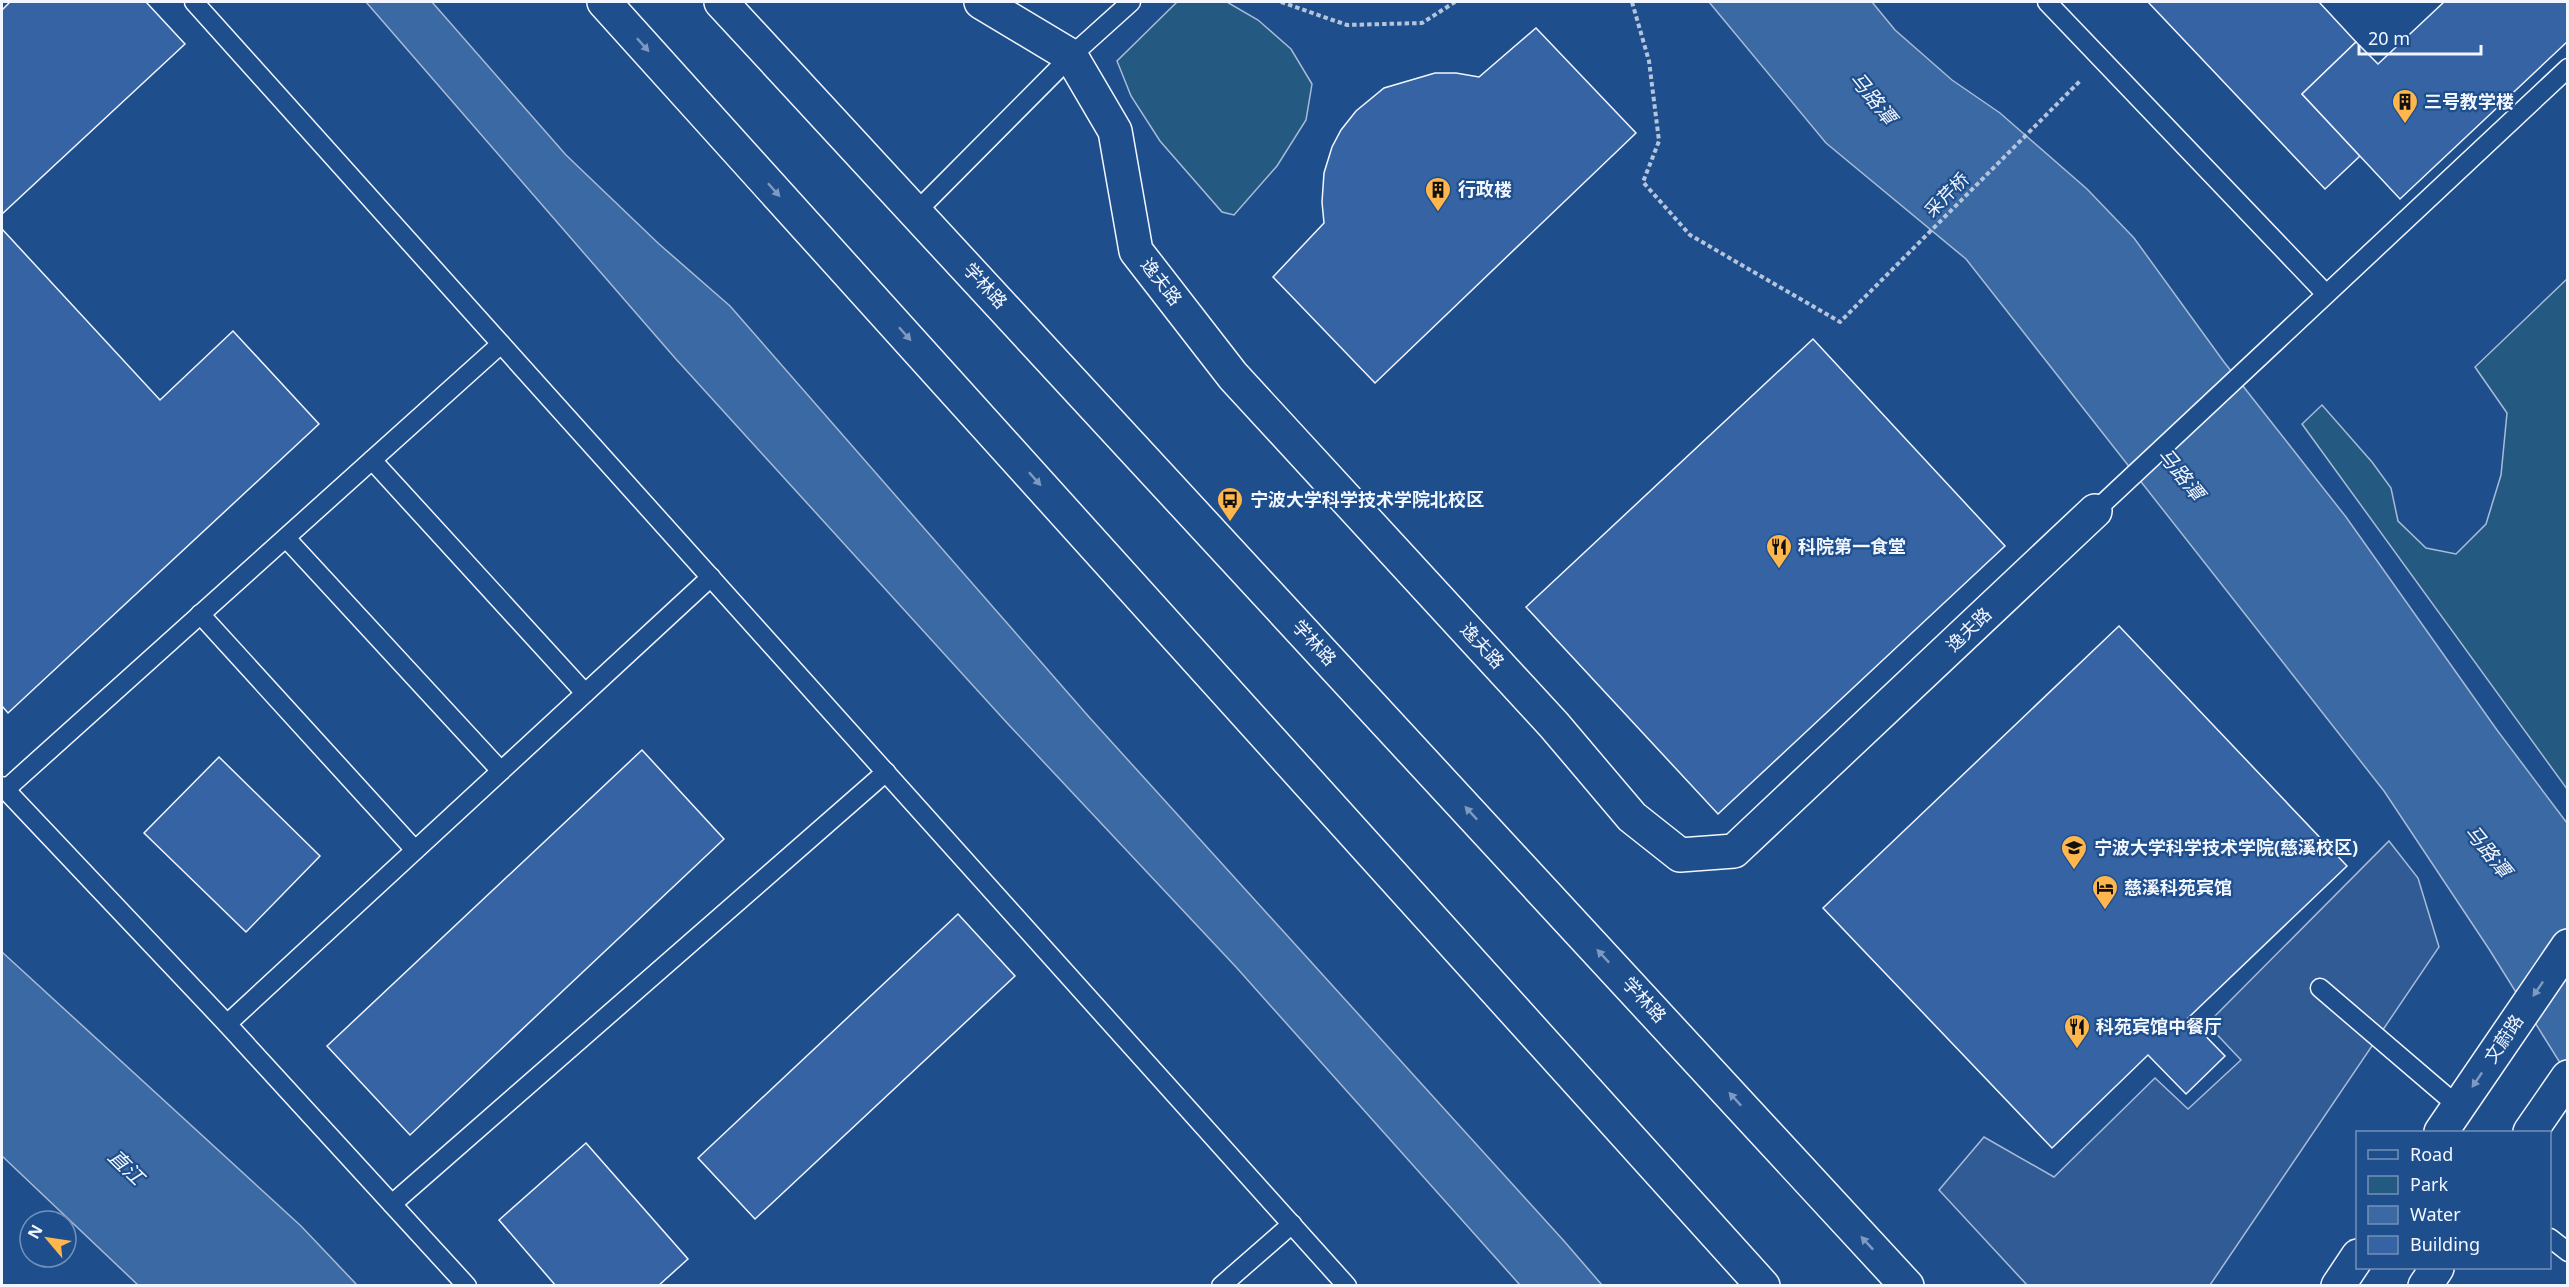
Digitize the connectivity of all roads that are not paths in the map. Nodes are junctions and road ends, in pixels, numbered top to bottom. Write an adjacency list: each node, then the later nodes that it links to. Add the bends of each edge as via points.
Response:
1 (194, 2): 11 (lane)
2 (604, 2): 37 (main road, one-way to 37)
3 (721, 2): 9 (main road, 学林路)
4 (981, 2): 7 (main road, 逸夫路)
5 (1131, 2): 7 (lane)
6 (2047, 2): 10 (lane)
7 (1071, 56): 9 (lane); 13 (main road, 逸夫路, via 1115,131 1136,251 1233,376 1554,725 1632,817 1680,855 1734,851)
8 (2568, 68): 10 (lane)
9 (916, 212): 38 (main road, 学林路, one-way to 9)
10 (2326, 294): 13 (lane)
11 (501, 344): 12 (lane); 15 (lane)
12 (372, 460): 14 (lane); 17 (lane)
13 (2096, 511)
14 (286, 538): 16 (lane); 18 (lane)
15 (711, 577): 17 (lane); 19 (lane)
16 (200, 614): 20 (lane); 21 (lane)
17 (585, 693): 18 (lane)
18 (501, 771): 21 (lane)
19 (886, 772): 28 (lane); 29 (lane)
20 (3, 788): 24 (lane)
21 (415, 850): 24 (lane)
22 (2568, 946): 26 (main road, 文蔚路, one-way to 26)
23 (2320, 988): 26 (lane)
24 (227, 1024): 28 (lane)
25 (2563, 1084): 27 (main road)
26 (2450, 1120)
27 (2531, 1131)
28 (392, 1204): 34 (lane)
29 (1292, 1224): 35 (lane); 36 (lane)
30 (2551, 1239): 31 (lane)
31 (2568, 1252)
32 (2356, 1259): 39 (main road)
33 (2436, 1269): 40 (main road)
34 (467, 1286)
35 (1221, 1286)
36 (1347, 1286)
37 (1763, 1286)
38 (1907, 1286)
39 (2338, 1286)
40 (2425, 1286)

